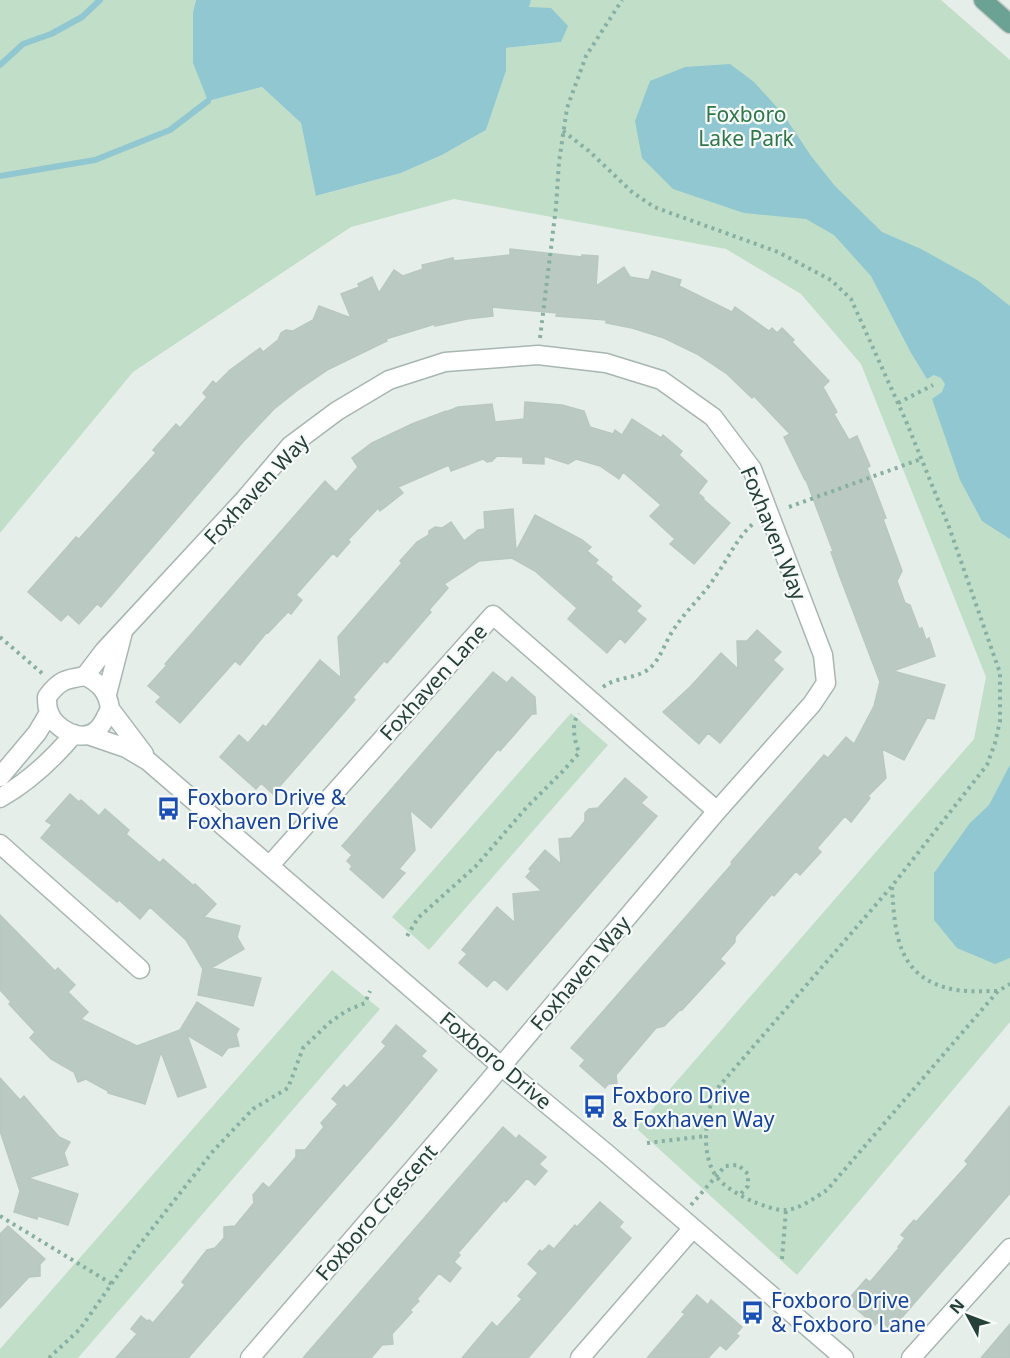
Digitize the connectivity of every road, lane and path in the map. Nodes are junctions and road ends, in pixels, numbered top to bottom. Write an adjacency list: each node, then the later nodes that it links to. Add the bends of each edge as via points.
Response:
1 (622, 0): 4 (path, via 586,56)
2 (983, 0): 3 (main road)
3 (1010, 24)
4 (562, 131): 5 (path); 7 (path, via 654,207 778,252 831,280 851,299)
5 (538, 356): 11 (street, Foxhaven Way, via 445,362 388,380 337,411 290,446); 23 (street, Foxhaven Way, via 606,363 662,380 713,417 752,469 771,515 823,655 826,683)
6 (933, 385): 7 (path)
7 (897, 403): 8 (path)
8 (921, 459): 9 (path); 26 (path, via 1000,672 1000,721 987,765)
9 (789, 507)
10 (758, 520): 15 (path, via 746,529 717,575 674,628 655,663 646,672 615,680)
11 (124, 631): 14 (street, Foxhaven Way); 16 (street, Foxhaven Way)
12 (0, 637): 13 (path)
13 (44, 676)
14 (85, 676): 16 (street, via 96,681); 17 (street, via 64,680 54,687 47,697)
15 (600, 689)
16 (108, 701): 19 (street, via 97,730); 20 (street, Foxboro Drive)
17 (49, 713): 19 (street, via 55,722); 21 (street, via 38,733)
18 (580, 713): 27 (path, via 574,735 579,753 476,866 418,918)
19 (81, 735): 20 (street, Foxboro Drive, via 126,748); 22 (street)
20 (148, 760): 25 (street, Foxboro Drive)
21 (0, 777)
22 (0, 798)
23 (717, 811): 25 (street, Foxhaven Lane, via 493,615); 32 (street, Foxhaven Way)
24 (0, 844): 28 (street)
25 (270, 865): 32 (street, Foxboro Drive)
26 (892, 886): 31 (path, via 899,945 922,977 959,991); 33 (path, via 715,1091 708,1110)
27 (407, 936)
28 (140, 969)
29 (1010, 984): 31 (path)
30 (369, 991): 42 (path, via 365,1003 329,1023 303,1048 288,1088 253,1108 214,1150)
31 (998, 991): 37 (path, via 827,1190)
32 (501, 1066): 39 (street, Foxboro Drive); 44 (street, Foxboro Crescent)
33 (706, 1136): 34 (path); 35 (path)
34 (647, 1143)
35 (716, 1176): 36 (path); 36 (path, via 725,1167 738,1165 743,1169 748,1174 748,1186)
36 (739, 1196): 37 (path)
37 (786, 1210): 41 (path)
38 (0, 1216): 42 (path)
39 (693, 1228): 45 (street); 46 (street, Foxboro Drive)
40 (1010, 1248): 47 (street)
41 (782, 1259)
42 (112, 1284): 43 (path, via 80,1329)
43 (49, 1358)
44 (250, 1358)
45 (580, 1358)
46 (844, 1358)
47 (911, 1358)

